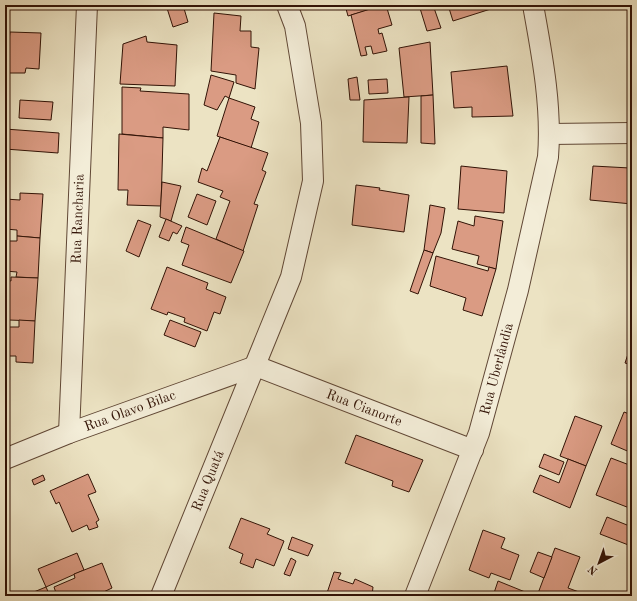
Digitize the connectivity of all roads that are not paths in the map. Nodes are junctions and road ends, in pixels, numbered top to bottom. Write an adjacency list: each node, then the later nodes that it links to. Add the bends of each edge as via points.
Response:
1 (87, 5): 7 (street, Rua Rancharia)
2 (288, 5): 6 (street, Rua Quatá, via 295,26 311,123 314,181 291,277)
3 (533, 5): 5 (street, Rua Uberlândia, via 546,76)
4 (632, 133): 5 (street)
5 (550, 134): 8 (street, Rua Uberlândia, via 548,157 518,290)
6 (256, 366): 7 (street, Rua Olavo Bilac); 8 (street, Rua Cianorte); 10 (street, Rua Quatá)
7 (69, 433): 9 (street, Rua Olavo Bilac)
8 (473, 450): 11 (street, Rua Uberlândia)
9 (5, 459)
10 (161, 596)
11 (415, 596)

